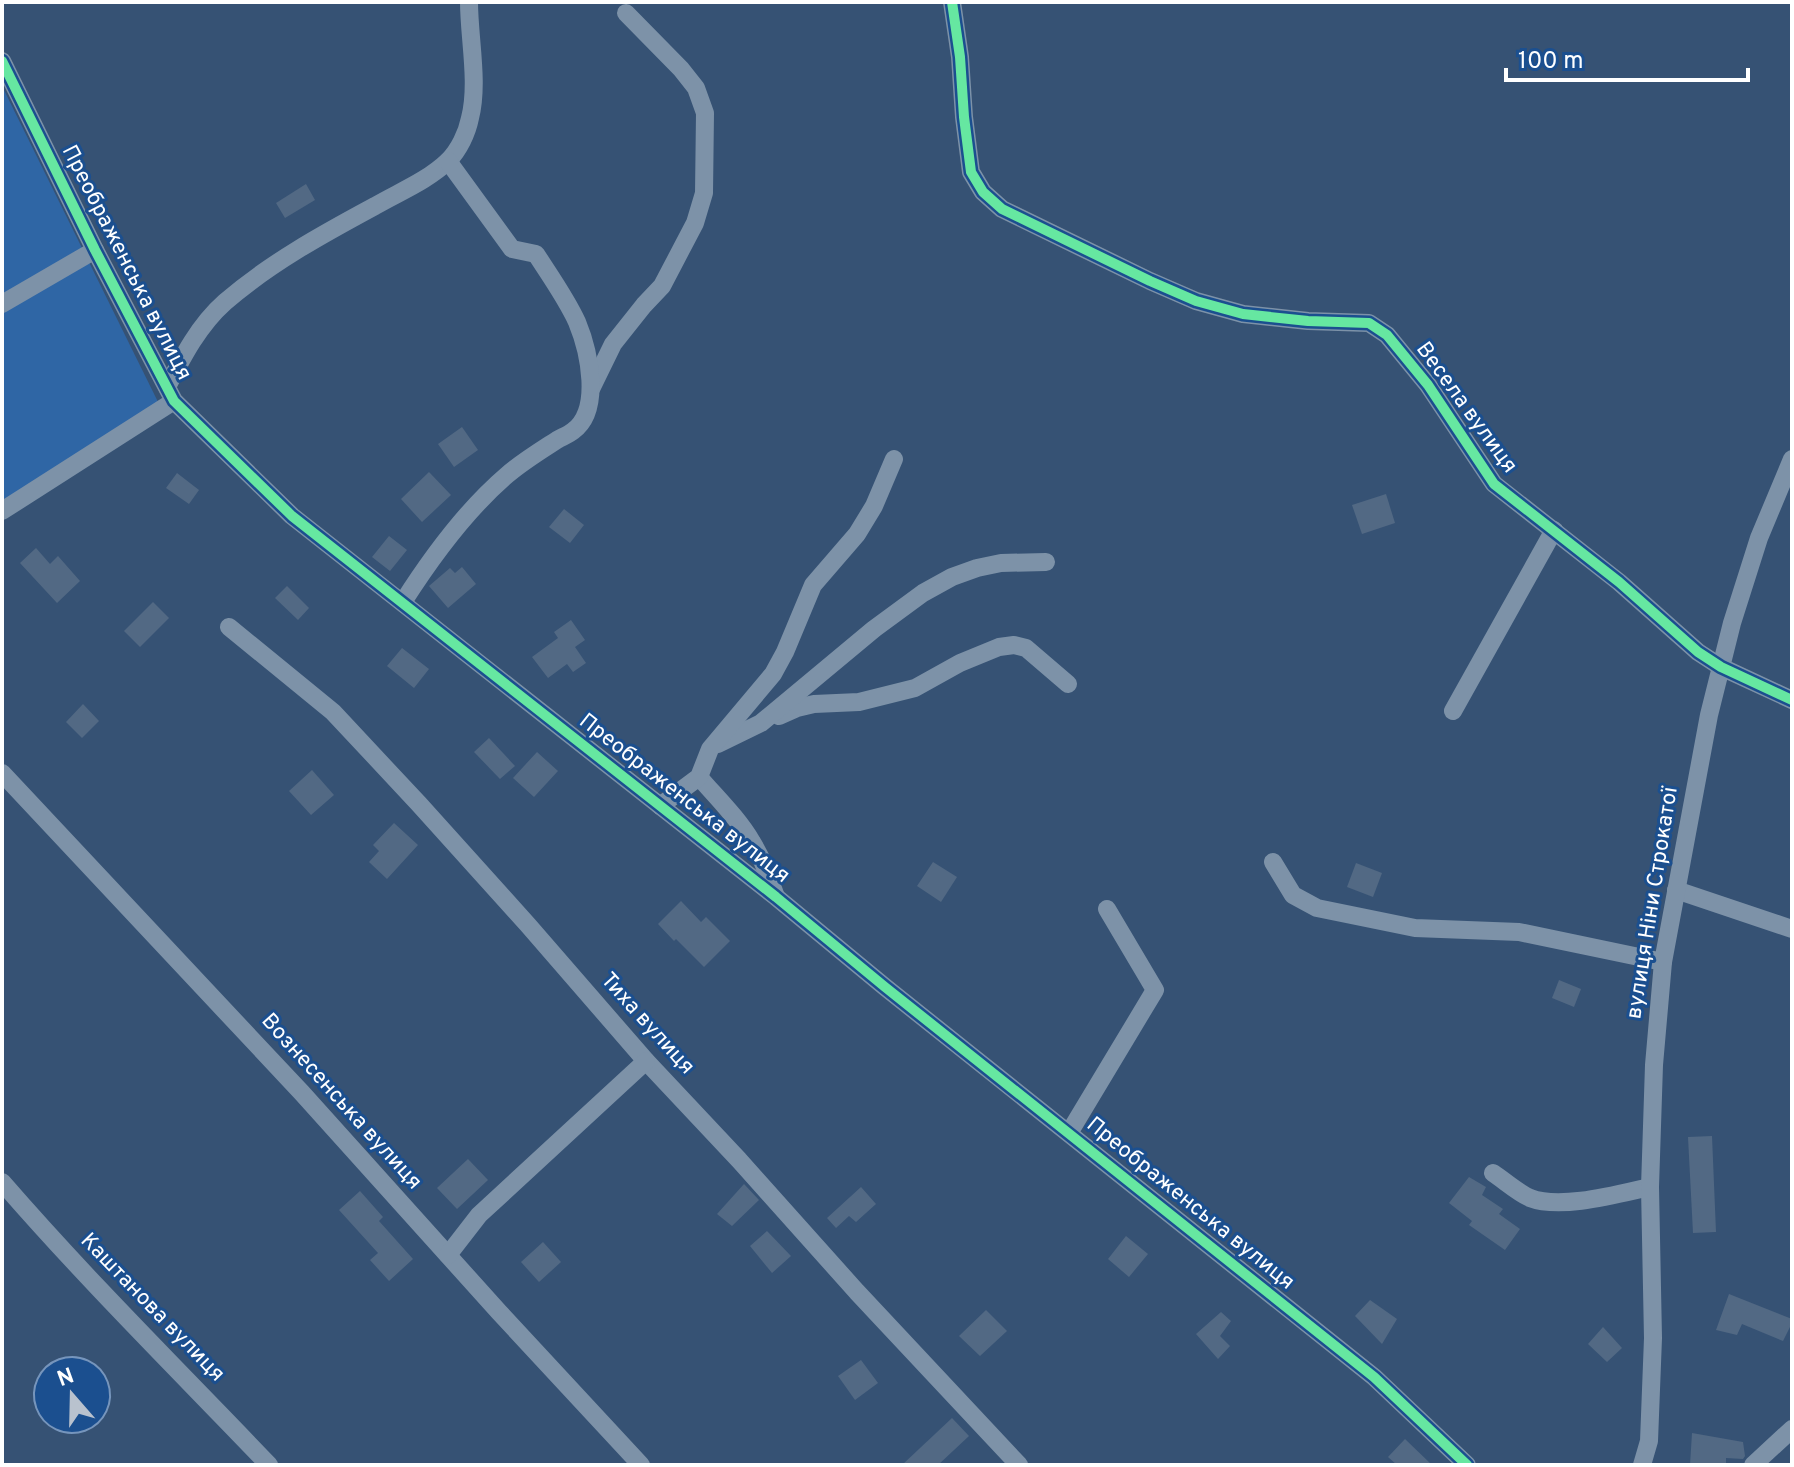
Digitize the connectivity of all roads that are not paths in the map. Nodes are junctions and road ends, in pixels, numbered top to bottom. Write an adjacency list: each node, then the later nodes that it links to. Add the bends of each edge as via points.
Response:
1 (469, 2): 5 (street, via 471,117)
2 (952, 2): 13 (street, Весела вулиця, via 971,172 1002,209 1196,301 1243,314 1369,323 1387,335 1428,385 1494,484)
3 (626, 13): 8 (street, via 696,88 705,113 704,193 695,223 662,286 613,344)
4 (2, 61): 6 (street, Преображенська вулиця)
5 (448, 161): 8 (street, via 512,249 536,254 562,295 588,358); 9 (street, via 300,248 224,303 181,358)
6 (95, 250): 7 (street); 9 (street, Преображенська вулиця)
7 (2, 304)
8 (590, 390): 15 (street, via 588,414 574,431 507,475 467,516)
9 (170, 394): 12 (street); 15 (street, Преображенська вулиця, via 292,516)
10 (894, 459): 22 (street, via 857,534 813,585 773,674)
11 (1792, 459): 17 (street, вулиця Ніни Строкатої, via 1759,538)
12 (2, 511)
13 (1554, 530): 17 (street, Весела вулиця); 20 (street)
14 (1046, 562): 21 (street, via 977,568 923,593)
15 (403, 602): 25 (street, Преображенська вулиця)
16 (229, 627): 32 (street, Тиха вулиця, via 333,712)
17 (1721, 667): 19 (street, Весела вулиця); 27 (street, вулиця Ніни Строкатої)
18 (1068, 684): 21 (street, via 1026,648 1014,645 960,663 915,688 859,702 814,704)
19 (1792, 700)
20 (1453, 711)
21 (761, 723): 22 (street)
22 (710, 749): 24 (street)
23 (2, 773): 37 (street, Вознесенська вулиця)
24 (699, 777): 25 (street); 28 (street, via 752,841)
25 (660, 806): 28 (street, Преображенська вулиця)
26 (1273, 862): 31 (street, via 1293,895 1317,908 1415,928 1519,932)
27 (1676, 890): 30 (street); 31 (street, вулиця Ніни Строкатої)
28 (776, 897): 33 (street, Преображенська вулиця)
29 (1107, 909): 33 (street, via 1155,990)
30 (1792, 929)
31 (1663, 962): 36 (street, вулиця Ніни Строкатої)
32 (646, 1061): 37 (street, via 479,1215); 41 (street, Тиха вулиця)
33 (1069, 1133): 42 (street, Преображенська вулиця, via 1374,1377)
34 (1493, 1173): 36 (street, via 1529,1197 1549,1202)
35 (2, 1182): 39 (street, Каштанова вулиця)
36 (1650, 1187): 43 (street, вулиця Ніни Строкатої, via 1653,1338 1649,1441)
37 (448, 1255): 40 (street, Вознесенська вулиця)
38 (1792, 1429): 44 (street)
39 (269, 1465)
40 (641, 1465)
41 (1019, 1465)
42 (1467, 1465)
43 (1642, 1465)
44 (1753, 1465)

